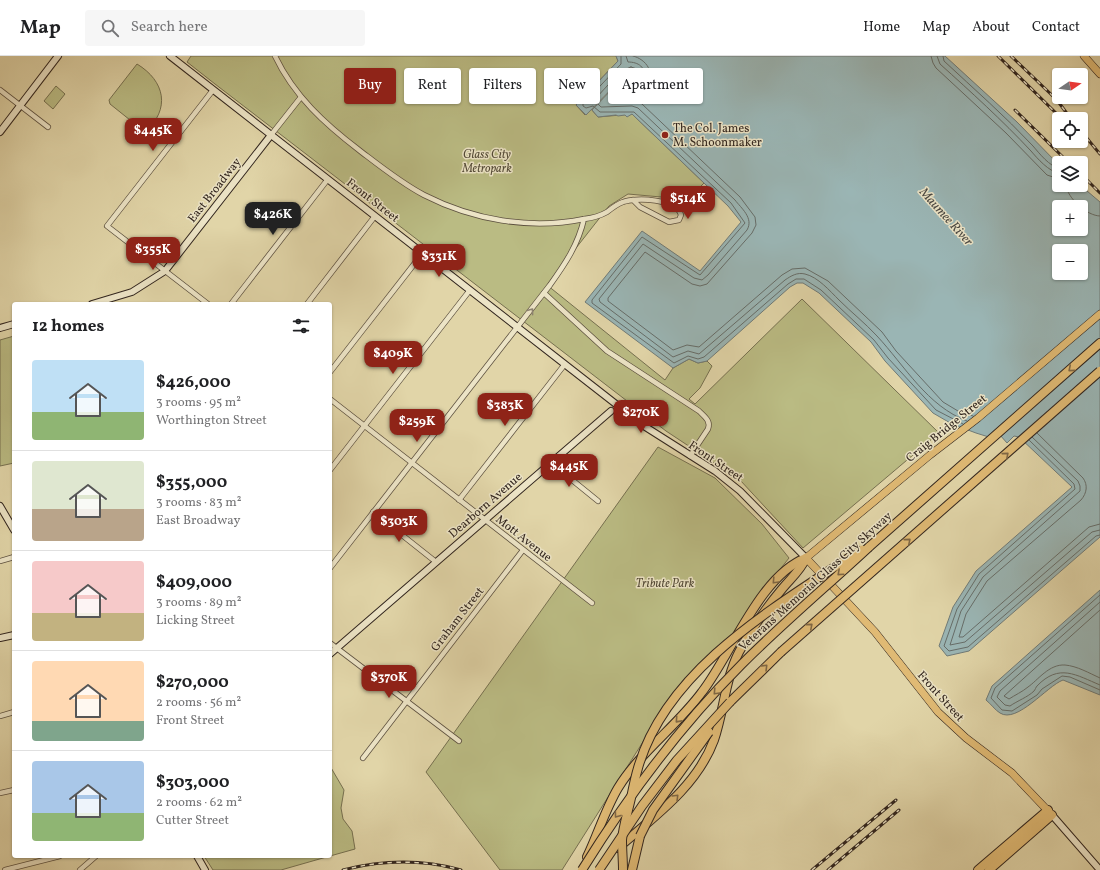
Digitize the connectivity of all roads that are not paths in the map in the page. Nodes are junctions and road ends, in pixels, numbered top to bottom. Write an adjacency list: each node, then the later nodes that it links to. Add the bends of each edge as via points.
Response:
1 (58, 56): 9 (street)
2 (170, 56): 7 (street, Front Street)
3 (276, 56): 8 (street, via 290,84)
4 (1084, 56): 5 (main road)
5 (1100, 74)
6 (0, 90): 9 (street)
7 (213, 90): 12 (street, Front Street); 18 (street, via 107,226)
8 (301, 97): 12 (street); 16 (street, via 339,135 390,174 423,195 454,208 504,221 532,224)
9 (20, 106): 10 (street); 11 (street)
10 (48, 127)
11 (0, 132)
12 (271, 135): 13 (street, Front Street); 18 (street, East Broadway)
13 (328, 179): 15 (street, Front Street); 23 (street)
14 (633, 200): 14 (street, via 669,222 679,220 681,215 676,206 667,203); 16 (street, via 617,204 601,215)
15 (375, 216): 17 (street, Front Street); 24 (street)
16 (584, 219): 20 (street, via 573,253)
17 (422, 254): 19 (street, Front Street); 31 (street)
18 (165, 270): 21 (street, East Broadway, via 132,292); 22 (street)
19 (470, 290): 28 (street, Front Street); 36 (street)
20 (544, 293): 28 (street, one-way to 20); 37 (street, via 607,351 699,411 708,420 708,429)
21 (99, 302)
22 (205, 302)
23 (233, 302)
24 (309, 302)
25 (1100, 314): 50 (main road, Craig Bridge Street, via 978,418)
26 (12, 325): 27 (street)
27 (0, 328)
28 (517, 328): 30 (street, Front Street); 39 (street)
29 (1100, 343): 47 (highway, Veterans' Memorial Glass City Skyway, one-way to 47)
30 (565, 364): 34 (street, Front Street); 41 (street)
31 (332, 369)
32 (1100, 371): 61 (highway, one-way to 32, bridge, via 781,652)
33 (332, 401): 36 (street, Mott Avenue)
34 (618, 405): 35 (street, Dearborn Avenue); 37 (street, Front Street, via 644,426)
35 (611, 411): 38 (street, Dearborn Avenue)
36 (364, 426): 39 (street, Mott Avenue); 40 (street)
37 (690, 456): 50 (street, Front Street, via 715,471 740,491)
38 (550, 462): 42 (street); 45 (street, Dearborn Avenue)
39 (412, 463): 41 (street, Mott Avenue); 44 (street)
40 (332, 467)
41 (459, 500): 45 (street, Mott Avenue)
42 (598, 501)
43 (0, 506): 46 (street)
44 (373, 512): 52 (street); 53 (street)
45 (485, 520): 48 (street, Mott Avenue); 52 (street, Dearborn Avenue)
46 (12, 527)
47 (869, 547): 76 (highway, Veterans' Memorial Glass City Skyway, one-way to 76, bridge, via 741,664 701,708 642,780); 79 (highway, bridge, via 813,581 725,644 683,687 651,736 638,768 622,839)
48 (523, 550): 54 (street, Mott Avenue); 60 (street, Graham Street)
49 (12, 558): 51 (street)
50 (806, 558): 68 (main road, Front Street, via 878,635 938,712 966,738 1012,773); 75 (highway, one-way to 75, via 794,562 771,586 745,622 702,692 624,780); 77 (highway, one-way to 50, via 676,797 700,768 714,739 739,653 777,596 800,570)
51 (0, 561)
52 (436, 562): 58 (street, Dearborn Avenue)
53 (332, 565)
54 (592, 604)
55 (12, 635): 56 (street)
56 (0, 638)
57 (332, 645): 58 (street)
58 (336, 648): 59 (street, Dearborn Avenue); 60 (street)
59 (332, 652)
60 (406, 702): 64 (street); 65 (street, Graham Street)
61 (730, 702): 78 (highway, bridge, via 677,760); 80 (highway, bridge, via 653,810 640,836)
62 (12, 713): 63 (street)
63 (0, 716)
64 (459, 741)
65 (363, 758)
66 (12, 791): 67 (street)
67 (0, 794)
68 (1050, 813): 81 (highway); 82 (highway); 83 (street, Front Street)
69 (52, 858): 72 (street)
70 (94, 858): 73 (street)
71 (198, 858): 74 (street)
72 (5, 870)
73 (80, 870)
74 (205, 870)
75 (579, 870)
76 (582, 870)
77 (595, 870)
78 (599, 870)
79 (623, 870)
80 (632, 870)
81 (978, 870)
82 (989, 870)
83 (1100, 870)

